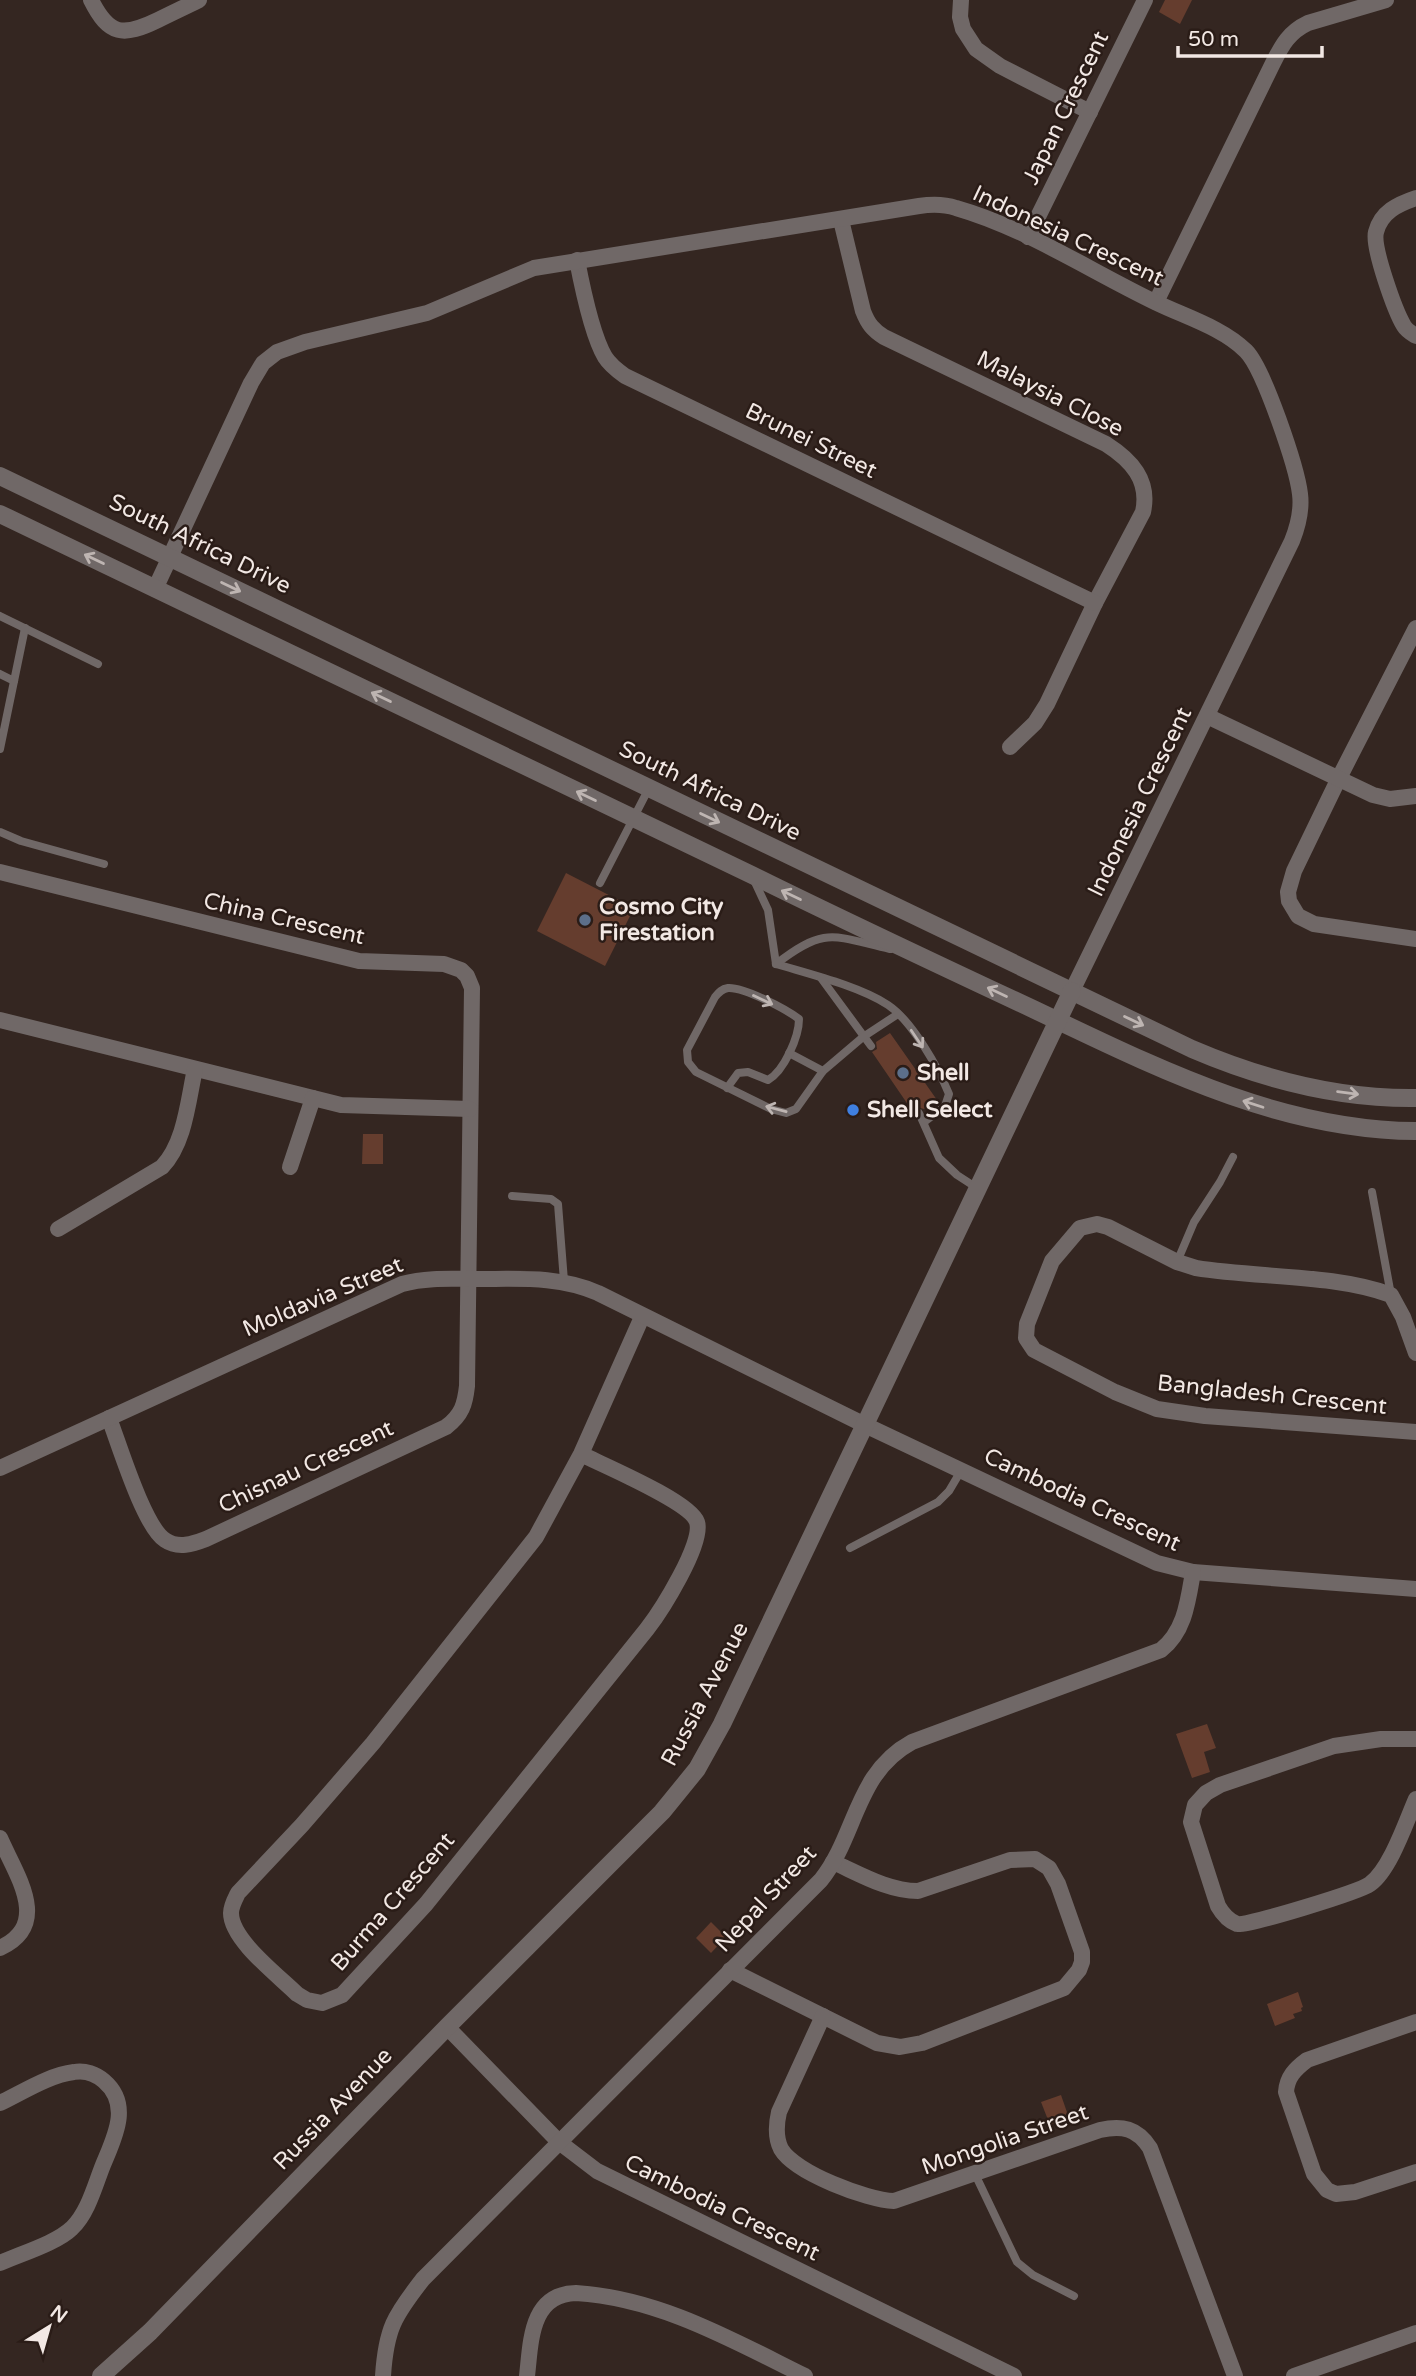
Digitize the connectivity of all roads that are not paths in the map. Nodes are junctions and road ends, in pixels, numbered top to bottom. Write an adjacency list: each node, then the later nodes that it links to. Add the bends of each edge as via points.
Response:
1 (91, 0): 2 (street, via 99,17 120,32 135,31)
2 (199, 0)
3 (961, 0): 6 (street, via 963,29 976,50)
4 (1145, 0): 6 (street, Japan Crescent)
5 (1386, 0): 11 (street, via 1308,23 1288,36)
6 (1090, 112): 9 (street, Japan Crescent)
7 (1416, 198): 12 (street, via 1386,214 1375,240 1399,317)
8 (841, 220): 9 (street, Indonesia Crescent, via 943,205); 10 (street, Indonesia Crescent); 17 (street, Malaysia Close, via 866,321 876,332 1106,444 1139,474 1146,499 1143,512)
9 (1028, 237): 11 (street, Indonesia Crescent)
10 (577, 260): 15 (street, Indonesia Crescent, via 534,268 427,313 288,347 268,358 251,383); 17 (street, Brunei Street, via 602,350 625,376)
11 (1156, 302): 24 (street, Indonesia Crescent, via 1229,338 1253,359 1300,495 1295,532)
12 (1416, 336)
13 (0, 476): 15 (street, South Africa Drive)
14 (0, 514): 16 (street, one-way to 14)
15 (170, 556): 16 (street, Indonesia Crescent); 28 (street, South Africa Drive, one-way to 28)
16 (155, 589): 30 (street, one-way to 16)
17 (1095, 603): 25 (street, Malaysia Close, via 1040,715)
18 (0, 616): 19 (lane)
19 (25, 628): 21 (lane); 23 (lane)
20 (1416, 628): 27 (street)
21 (98, 664)
22 (0, 674): 23 (lane)
23 (14, 681): 26 (lane)
24 (1207, 716): 27 (street); 40 (street, Indonesia Crescent)
25 (1010, 747)
26 (0, 749)
27 (1338, 780): 29 (street, via 1383,798); 36 (street, via 1294,871 1289,901 1298,916 1314,924)
28 (649, 789): 30 (lane); 40 (street, South Africa Drive, one-way to 40)
29 (1416, 796)
30 (634, 818): 34 (street); 35 (lane)
31 (0, 832): 32 (lane)
32 (104, 864)
33 (0, 872): 52 (street, China Crescent, via 359,961 430,963 461,970 473,993)
34 (752, 875): 37 (street, one-way to 34); 38 (lane, via 768,910)
35 (600, 883)
36 (1416, 939)
37 (921, 956): 38 (lane, via 833,936 811,940); 43 (street, one-way to 37)
38 (776, 964): 39 (lane)
39 (821, 978): 41 (lane, via 876,999); 44 (lane)
40 (1072, 991): 43 (street, Russia Avenue); 51 (street, South Africa Drive, one-way to 51, via 1246,1070 1337,1092)
41 (898, 1014): 44 (lane); 54 (lane, one-way to 54, via 949,1094 945,1106)
42 (0, 1020): 47 (street)
43 (1059, 1021): 55 (street, one-way to 43, via 1340,1126 1252,1104); 58 (street, Russia Avenue)
44 (863, 1037): 45 (lane); 48 (lane)
45 (871, 1046)
46 (789, 1053): 48 (lane); 49 (lane, via 774,1077 768,1080 738,1073); 49 (lane, one-way to 46, via 696,1072 688,1062 687,1050 721,990 746,992 799,1019)
47 (195, 1069): 50 (street); 61 (street, via 169,1160)
48 (823, 1071): 49 (lane, one-way to 49, via 796,1110 786,1113)
49 (727, 1087)
50 (313, 1098): 52 (street, via 352,1106); 57 (street)
51 (1416, 1098)
52 (470, 1110): 63 (street, China Crescent)
53 (919, 1113): 54 (lane)
54 (925, 1122): 58 (lane, via 939,1158)
55 (1416, 1131)
56 (1233, 1157): 62 (lane, via 1194,1222)
57 (290, 1167)
58 (977, 1188): 69 (street, Russia Avenue)
59 (1372, 1192): 65 (lane)
60 (512, 1196): 64 (lane, via 551,1199 558,1204)
61 (58, 1229)
62 (1177, 1262): 65 (street, Bangladesh Crescent, via 1208,1270 1351,1285); 70 (street, Bangladesh Crescent, via 1108,1227 1080,1228 1052,1261 1027,1324 1029,1344 1046,1358 1157,1409)
63 (469, 1279): 64 (street, Moldavia Street); 68 (street, Moldavia Street, via 426,1278 402,1284); 68 (street, Chisnau Crescent, via 466,1393 463,1409 454,1421 193,1544 166,1542 152,1525)
64 (564, 1281): 66 (street, Moldavia Street)
65 (1391, 1295): 67 (street)
66 (642, 1317): 69 (street, Moldavia Street); 71 (street, Burma Crescent)
67 (1416, 1353)
68 (109, 1418): 72 (street, Moldavia Street)
69 (865, 1424): 73 (street, Cambodia Crescent); 85 (street, Russia Avenue, via 712,1744 687,1782)
70 (1416, 1432)
71 (581, 1454): 71 (street, Burma Crescent, via 536,1537 373,1743 232,1905 231,1916 242,1939 307,2000 322,2003 342,1995 426,1905 647,1629 676,1584 698,1532 696,1518 682,1504)
72 (0, 1468)
73 (962, 1469): 74 (lane, via 938,1502); 75 (street, Cambodia Crescent, via 1149,1560)
74 (850, 1548)
75 (1193, 1572): 76 (street, Cambodia Crescent); 80 (street, Nepal Street, via 1182,1623 1161,1650 898,1750 874,1776)
76 (1416, 1588)
77 (1416, 1739): 78 (street, via 1334,1746 1220,1785 1200,1798 1191,1822 1217,1906 1240,1924 1371,1884)
78 (1416, 1799)
79 (0, 1839): 81 (street, via 29,1909 22,1932)
80 (833, 1863): 82 (street, Nepal Street); 83 (street, via 890,1886 918,1891 1010,1860 1035,1859 1049,1868 1058,1884 1082,1962 1063,1988 912,2045 877,2043)
81 (0, 1948)
82 (730, 1970): 83 (street); 87 (street, Nepal Street)
83 (823, 2016): 89 (street, Mongolia Street, via 779,2112 776,2127 783,2153 817,2175 885,2201)
84 (1416, 2022): 88 (street, via 1307,2060 1294,2070 1286,2092 1314,2175 1327,2190 1346,2194)
85 (447, 2027): 87 (street, Cambodia Crescent); 93 (street, Russia Avenue)
86 (0, 2103): 90 (street, via 62,2075 86,2072 116,2095 119,2116 91,2193 71,2229)
87 (559, 2143): 94 (street, Nepal Street, via 404,2303 385,2344); 97 (street, Cambodia Crescent, via 616,2181)
88 (1416, 2172)
89 (975, 2174): 91 (lane, via 1017,2262); 98 (street, Mongolia Street, via 1100,2130 1122,2127 1138,2134 1156,2162)
90 (0, 2263)
91 (1074, 2296)
92 (1416, 2333): 99 (street)
93 (101, 2376)
94 (383, 2376)
95 (527, 2376): 96 (street, via 531,2337 539,2315 552,2300 576,2293 643,2303 677,2315)
96 (805, 2376)
97 (1014, 2376)
98 (1235, 2376)
99 (1294, 2376)

